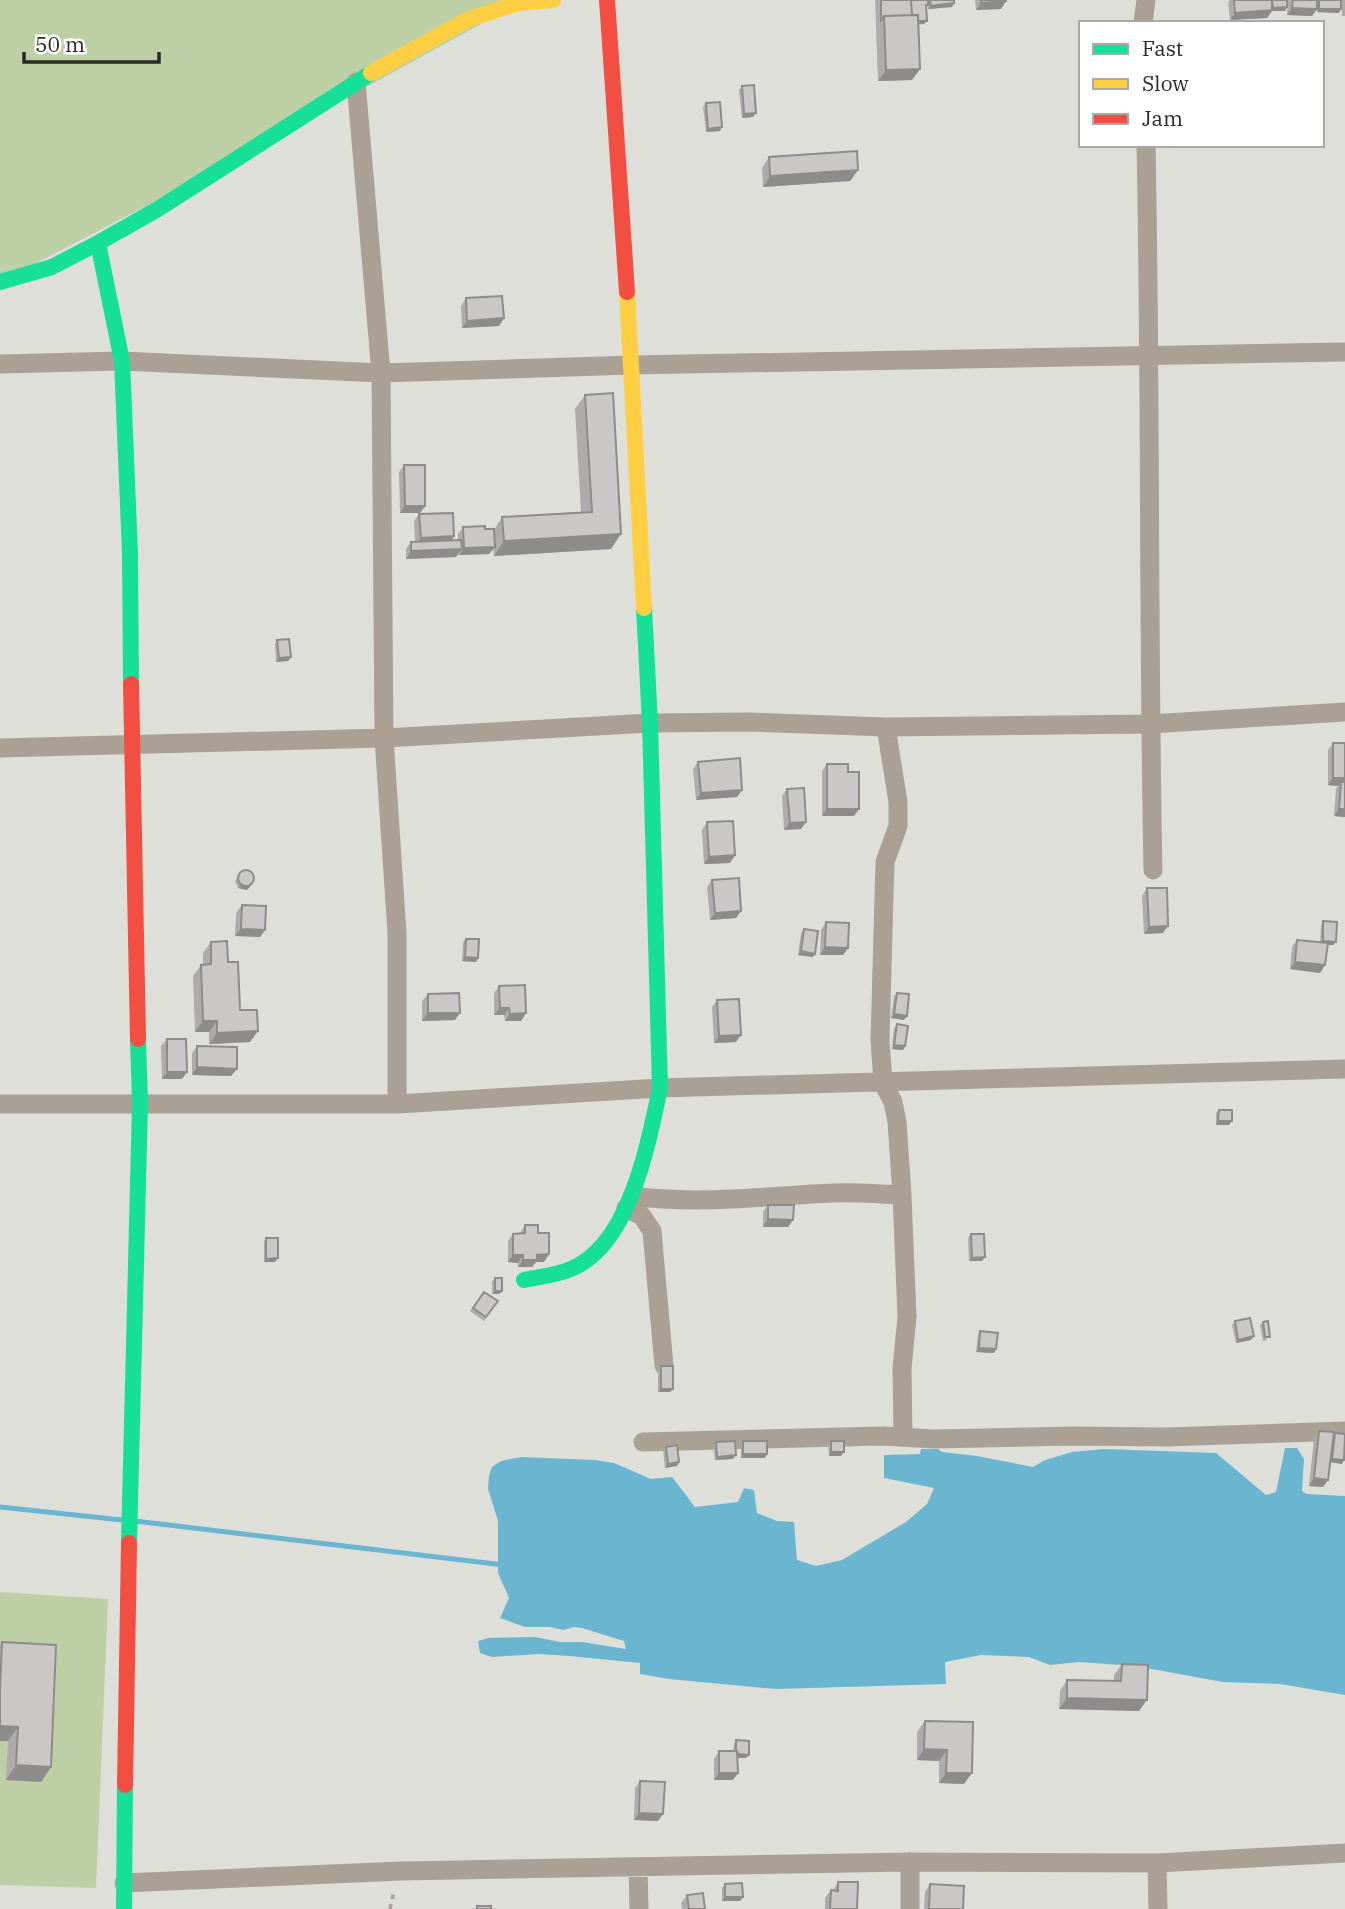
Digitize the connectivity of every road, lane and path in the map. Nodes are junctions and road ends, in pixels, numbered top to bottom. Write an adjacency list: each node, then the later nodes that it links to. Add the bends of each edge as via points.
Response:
1 (552, 0): 5 (street, via 469,19)
2 (607, 0): 13 (street)
3 (1146, 0): 4 (street)
4 (1143, 21)
5 (356, 82): 7 (street); 14 (street)
6 (1146, 147): 10 (street)
7 (98, 243): 8 (street, via 52,267); 11 (street)
8 (0, 282)
9 (1345, 352): 10 (street)
10 (1150, 354): 13 (street); 17 (street)
11 (122, 361): 12 (street); 14 (street); 20 (street, via 130,553)
12 (0, 364)
13 (632, 365): 14 (street); 16 (street)
14 (382, 373): 19 (street)
15 (1345, 712): 17 (street)
16 (650, 723): 18 (street); 19 (street); 25 (street)
17 (1150, 724): 18 (street); 22 (street)
18 (886, 727): 24 (street, via 898,826 885,862)
19 (384, 738): 20 (street); 28 (street, via 397,933)
20 (131, 746): 21 (street); 26 (street)
21 (0, 748)
22 (1153, 870)
23 (1345, 1069): 24 (street)
24 (883, 1083): 25 (street); 29 (street, via 897,1122)
25 (660, 1088): 28 (street); 30 (street, via 648,1146)
26 (140, 1102): 27 (street); 28 (street); 40 (street)
27 (0, 1104)
28 (397, 1104)
29 (902, 1195): 30 (street, via 835,1193); 34 (street, via 907,1317)
30 (629, 1202): 31 (street, via 606,1244 572,1269); 32 (street, via 652,1231)
31 (524, 1280)
32 (664, 1366)
33 (1345, 1431): 34 (street, via 1165,1437)
34 (903, 1437): 35 (street)
35 (643, 1443)
36 (1345, 1853): 38 (street)
37 (910, 1863): 38 (street); 39 (street); 43 (street)
38 (1157, 1863): 44 (street)
39 (638, 1867): 40 (street); 42 (street)
40 (124, 1883): 41 (street)
41 (124, 1909)
42 (639, 1909)
43 (910, 1909)
44 (1158, 1909)

